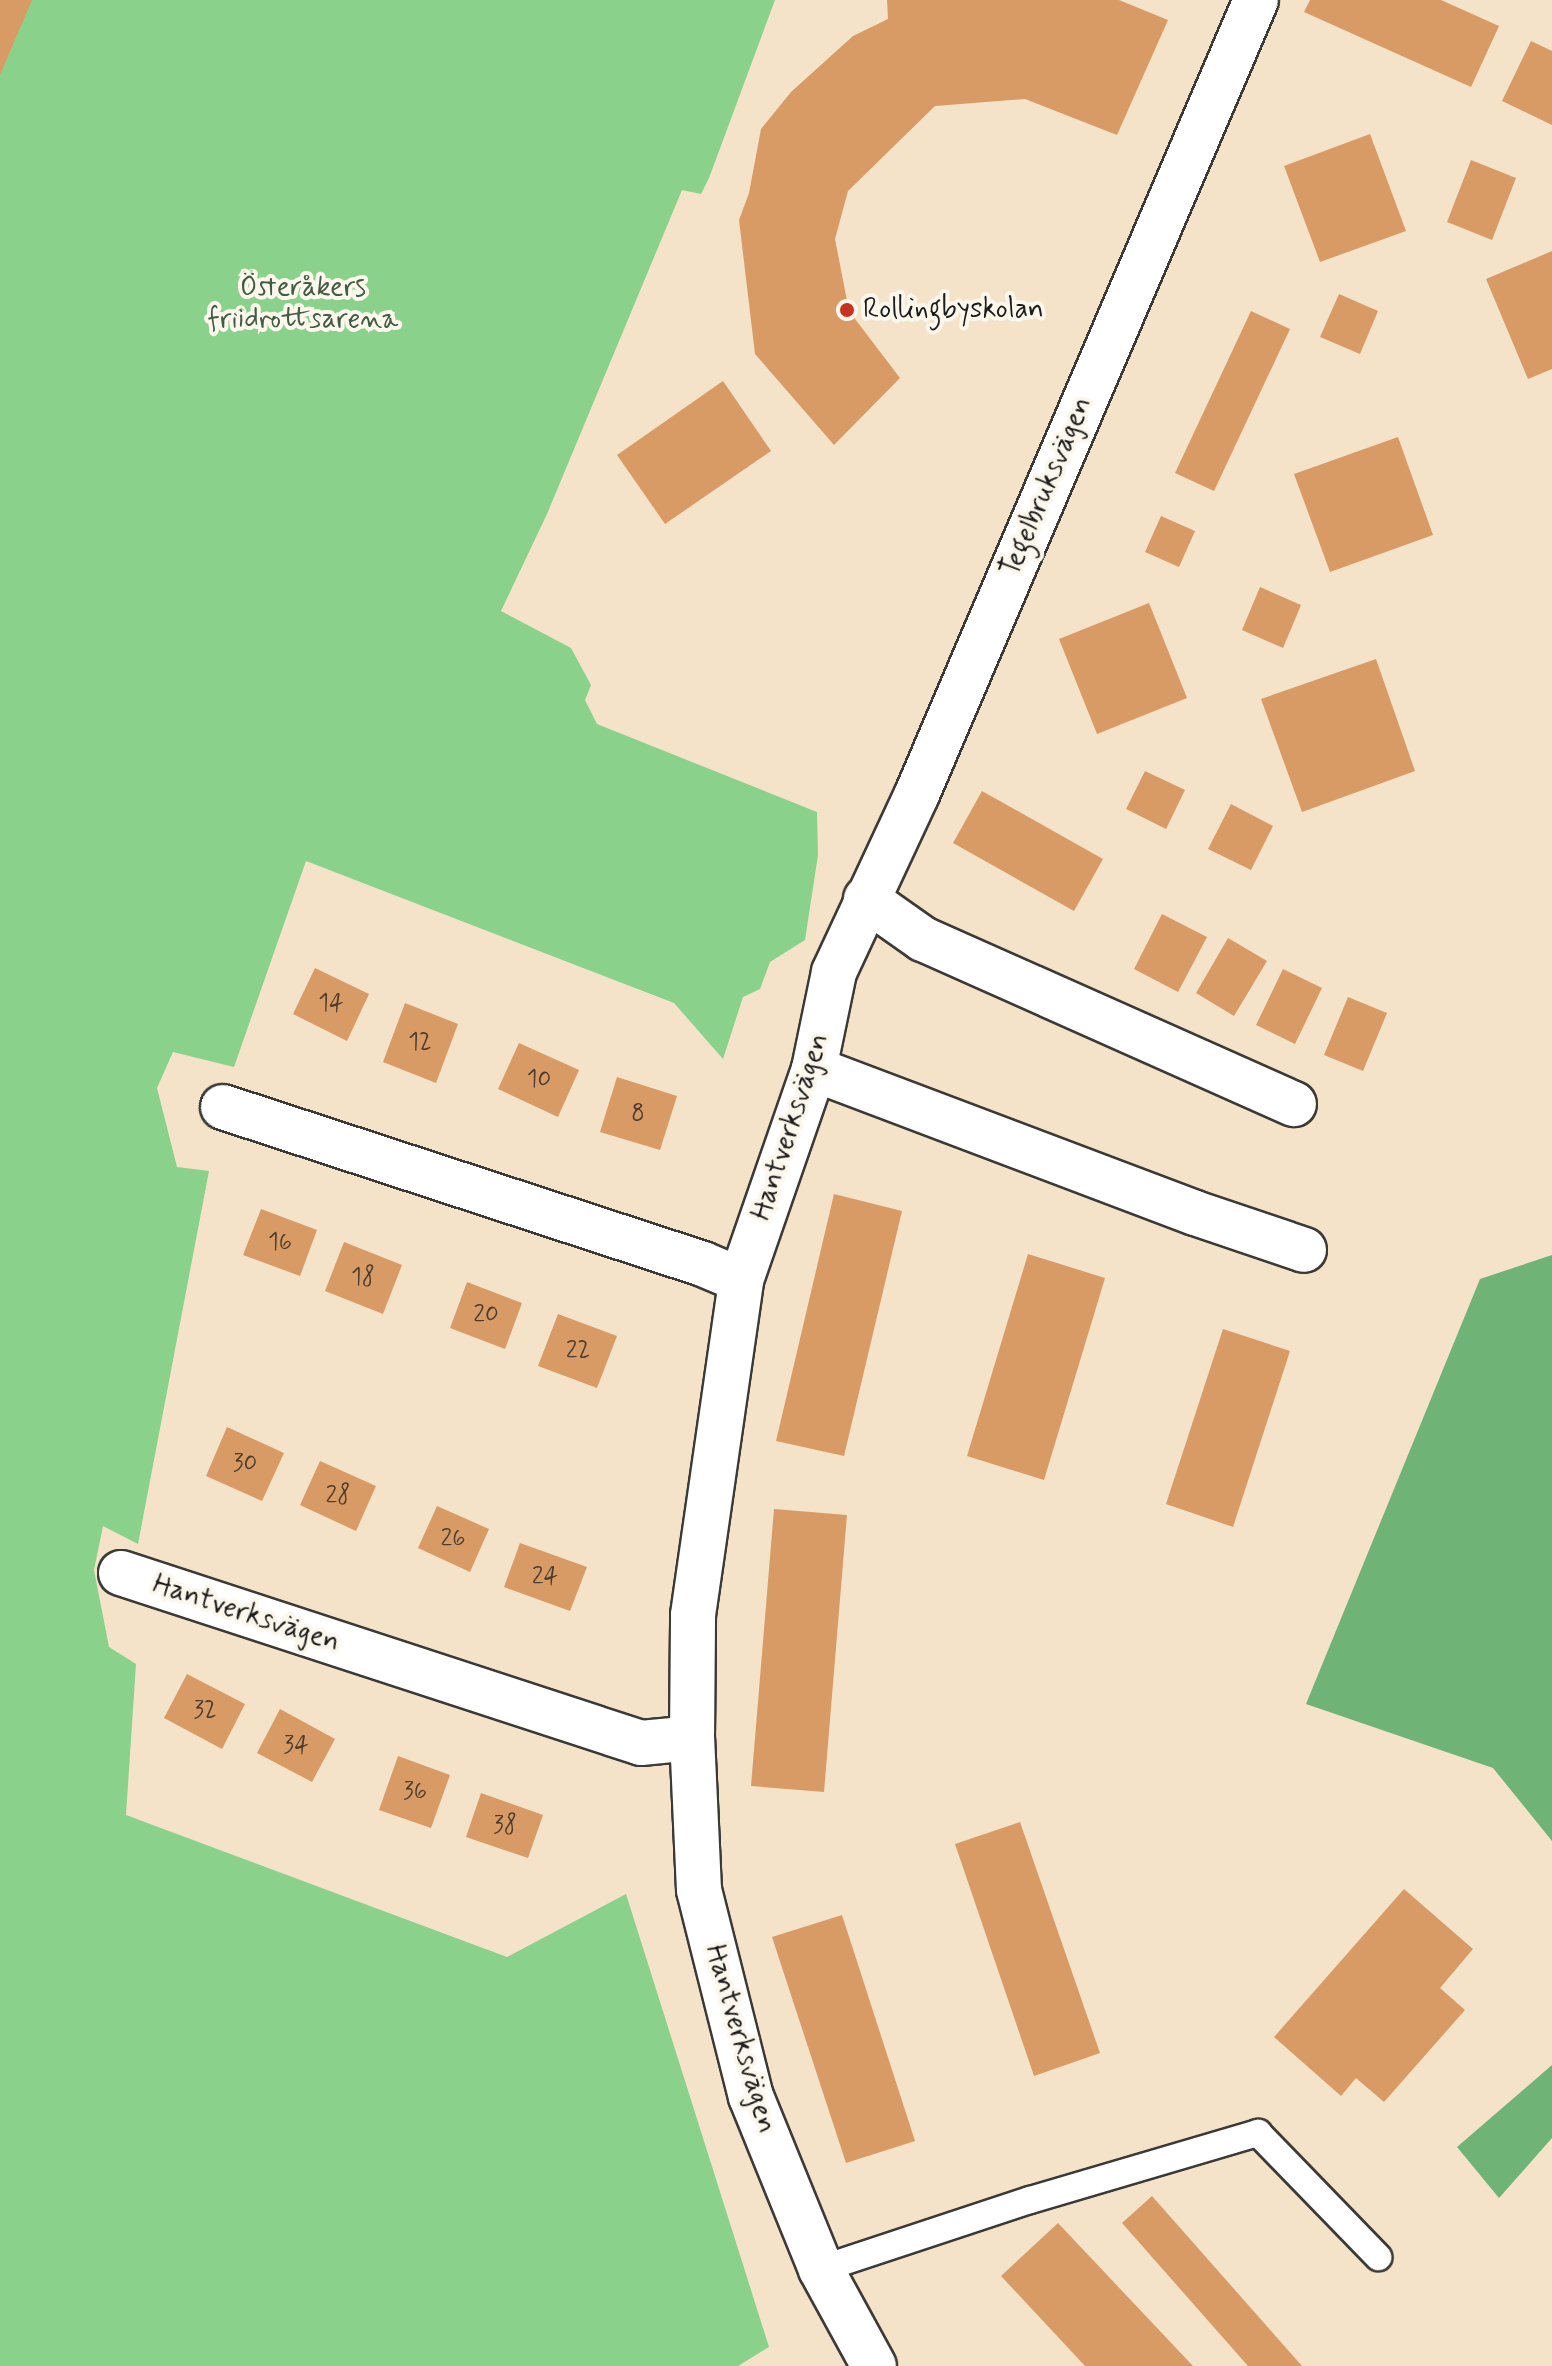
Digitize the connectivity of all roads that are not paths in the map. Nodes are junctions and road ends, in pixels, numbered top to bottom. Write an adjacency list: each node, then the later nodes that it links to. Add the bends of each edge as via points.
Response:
1 (1250, 2): 2 (street, Tegelbruksvägen, via 917,794)
2 (866, 899): 3 (street, Tegelbruksvägen); 5 (street, via 923,939)
3 (834, 972): 4 (street, Hantverksvägen)
4 (814, 1069): 7 (street); 8 (street, Hantverksvägen)
5 (1294, 1104)
6 (223, 1107): 8 (street)
7 (1304, 1250)
8 (741, 1280): 10 (street, Hantverksvägen, via 693,1615)
9 (121, 1573): 10 (street, Hantverksvägen, via 641,1743)
10 (692, 1738): 12 (street, Hantverksvägen, via 699,1890 751,2097)
11 (1378, 2257): 12 (lane, via 1258,2133)
12 (821, 2269): 13 (street, Hantverksvägen)
13 (874, 2366)

